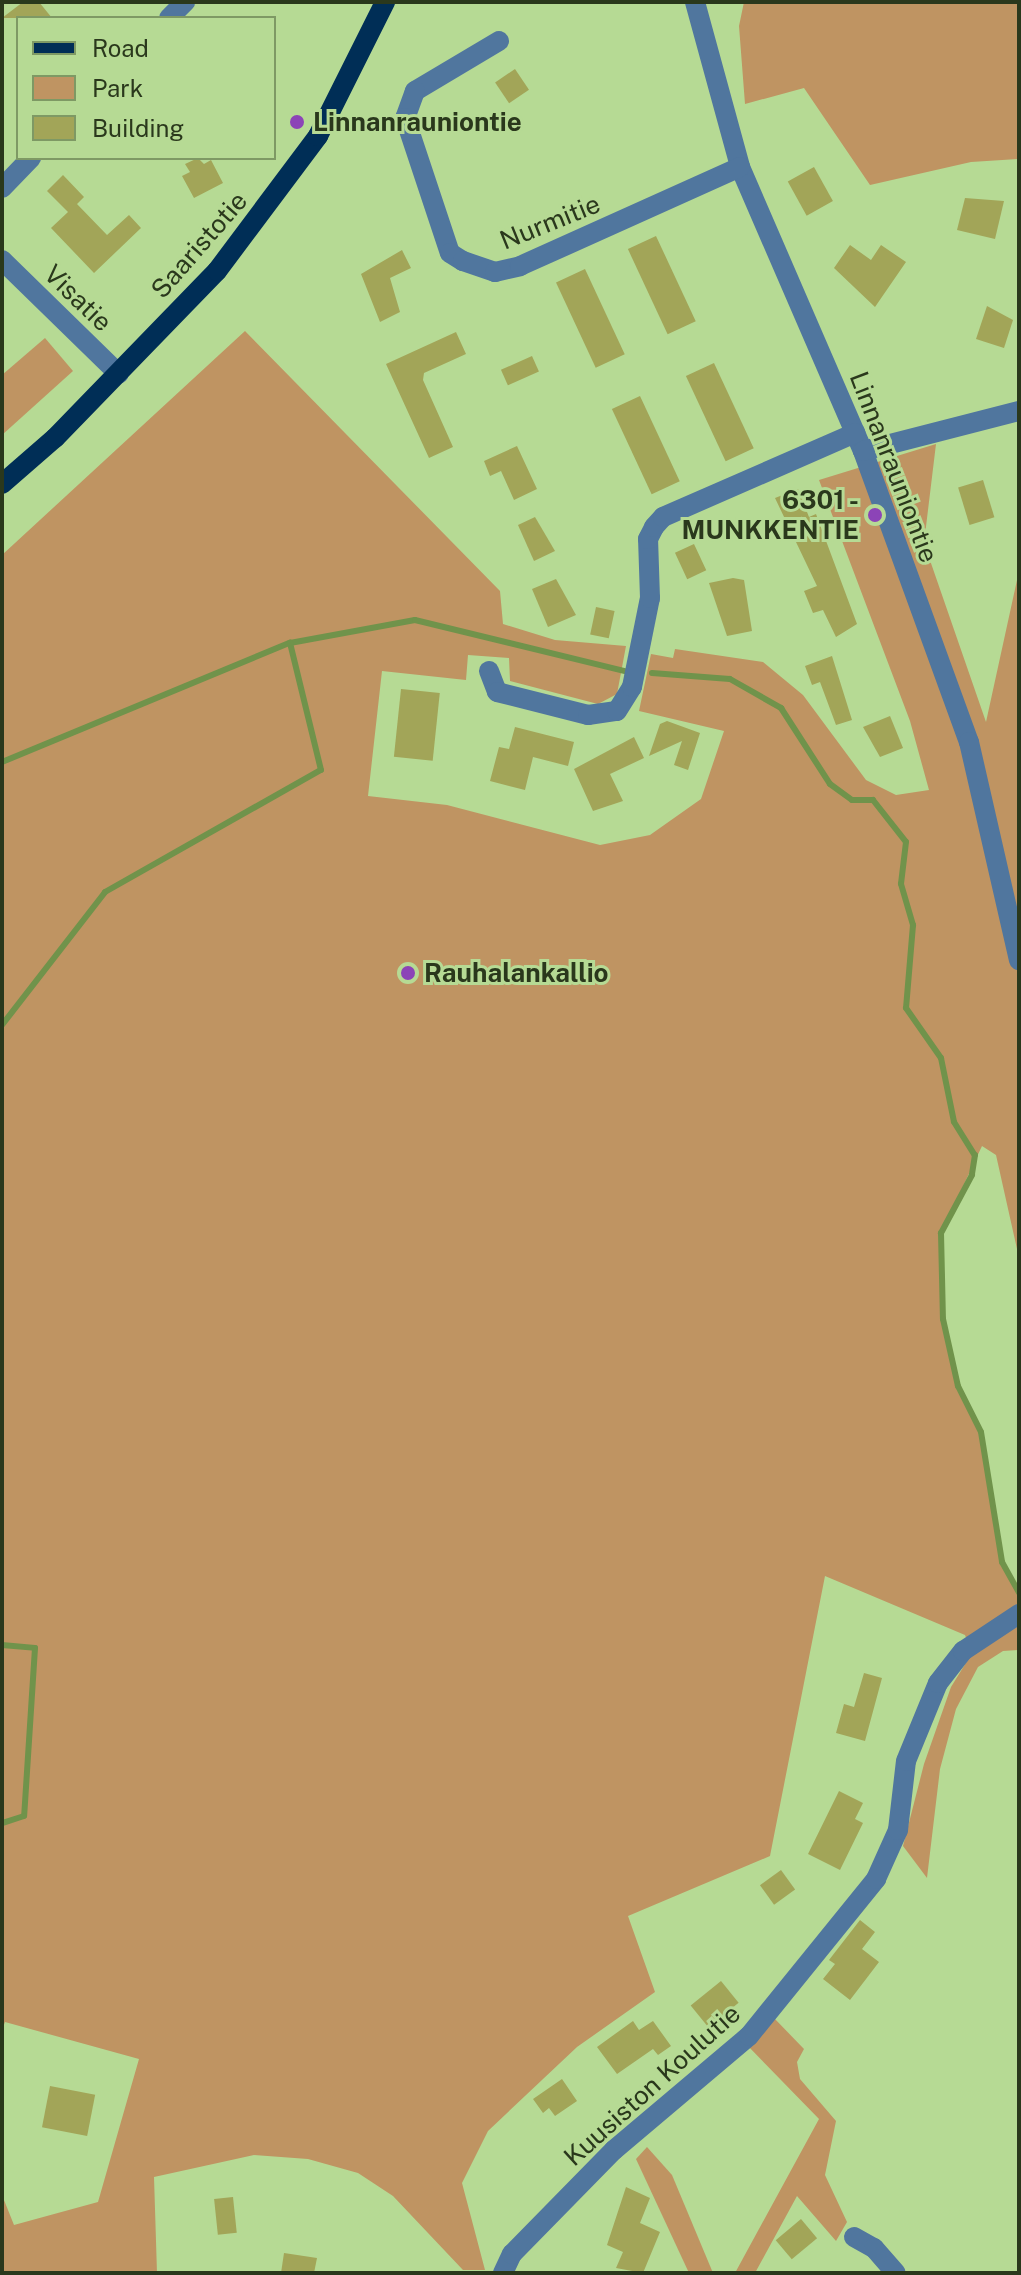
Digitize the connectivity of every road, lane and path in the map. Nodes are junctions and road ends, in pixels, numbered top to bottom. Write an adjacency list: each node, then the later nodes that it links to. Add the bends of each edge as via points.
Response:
1 (385, 2): 8 (main road, Saaristotie, via 343,95 287,182 217,271)
2 (695, 2): 5 (street, Linnanrauniontie)
3 (499, 41): 5 (street, Nurmitie, via 415,91 405,118 450,253 463,261 495,272 520,266)
4 (29, 160): 6 (street)
5 (740, 167): 10 (street, Linnanrauniontie)
6 (2, 188)
7 (2, 260): 8 (street, Visatie)
8 (119, 374): 11 (main road, Saaristotie)
9 (1019, 411): 10 (street)
10 (859, 442): 12 (street, via 663,517 654,527 643,635 632,687 617,711 588,715 497,692); 13 (street, Linnanrauniontie, via 969,742)
11 (2, 484)
12 (489, 671)
13 (1019, 960)
14 (1019, 1614): 16 (street, Kuusiston Koulutie, via 963,1651 938,1683 906,1761 898,1830 876,1879 749,2036 614,2150 512,2254)
15 (854, 2237): 17 (street)
16 (503, 2273)
17 (896, 2273)

